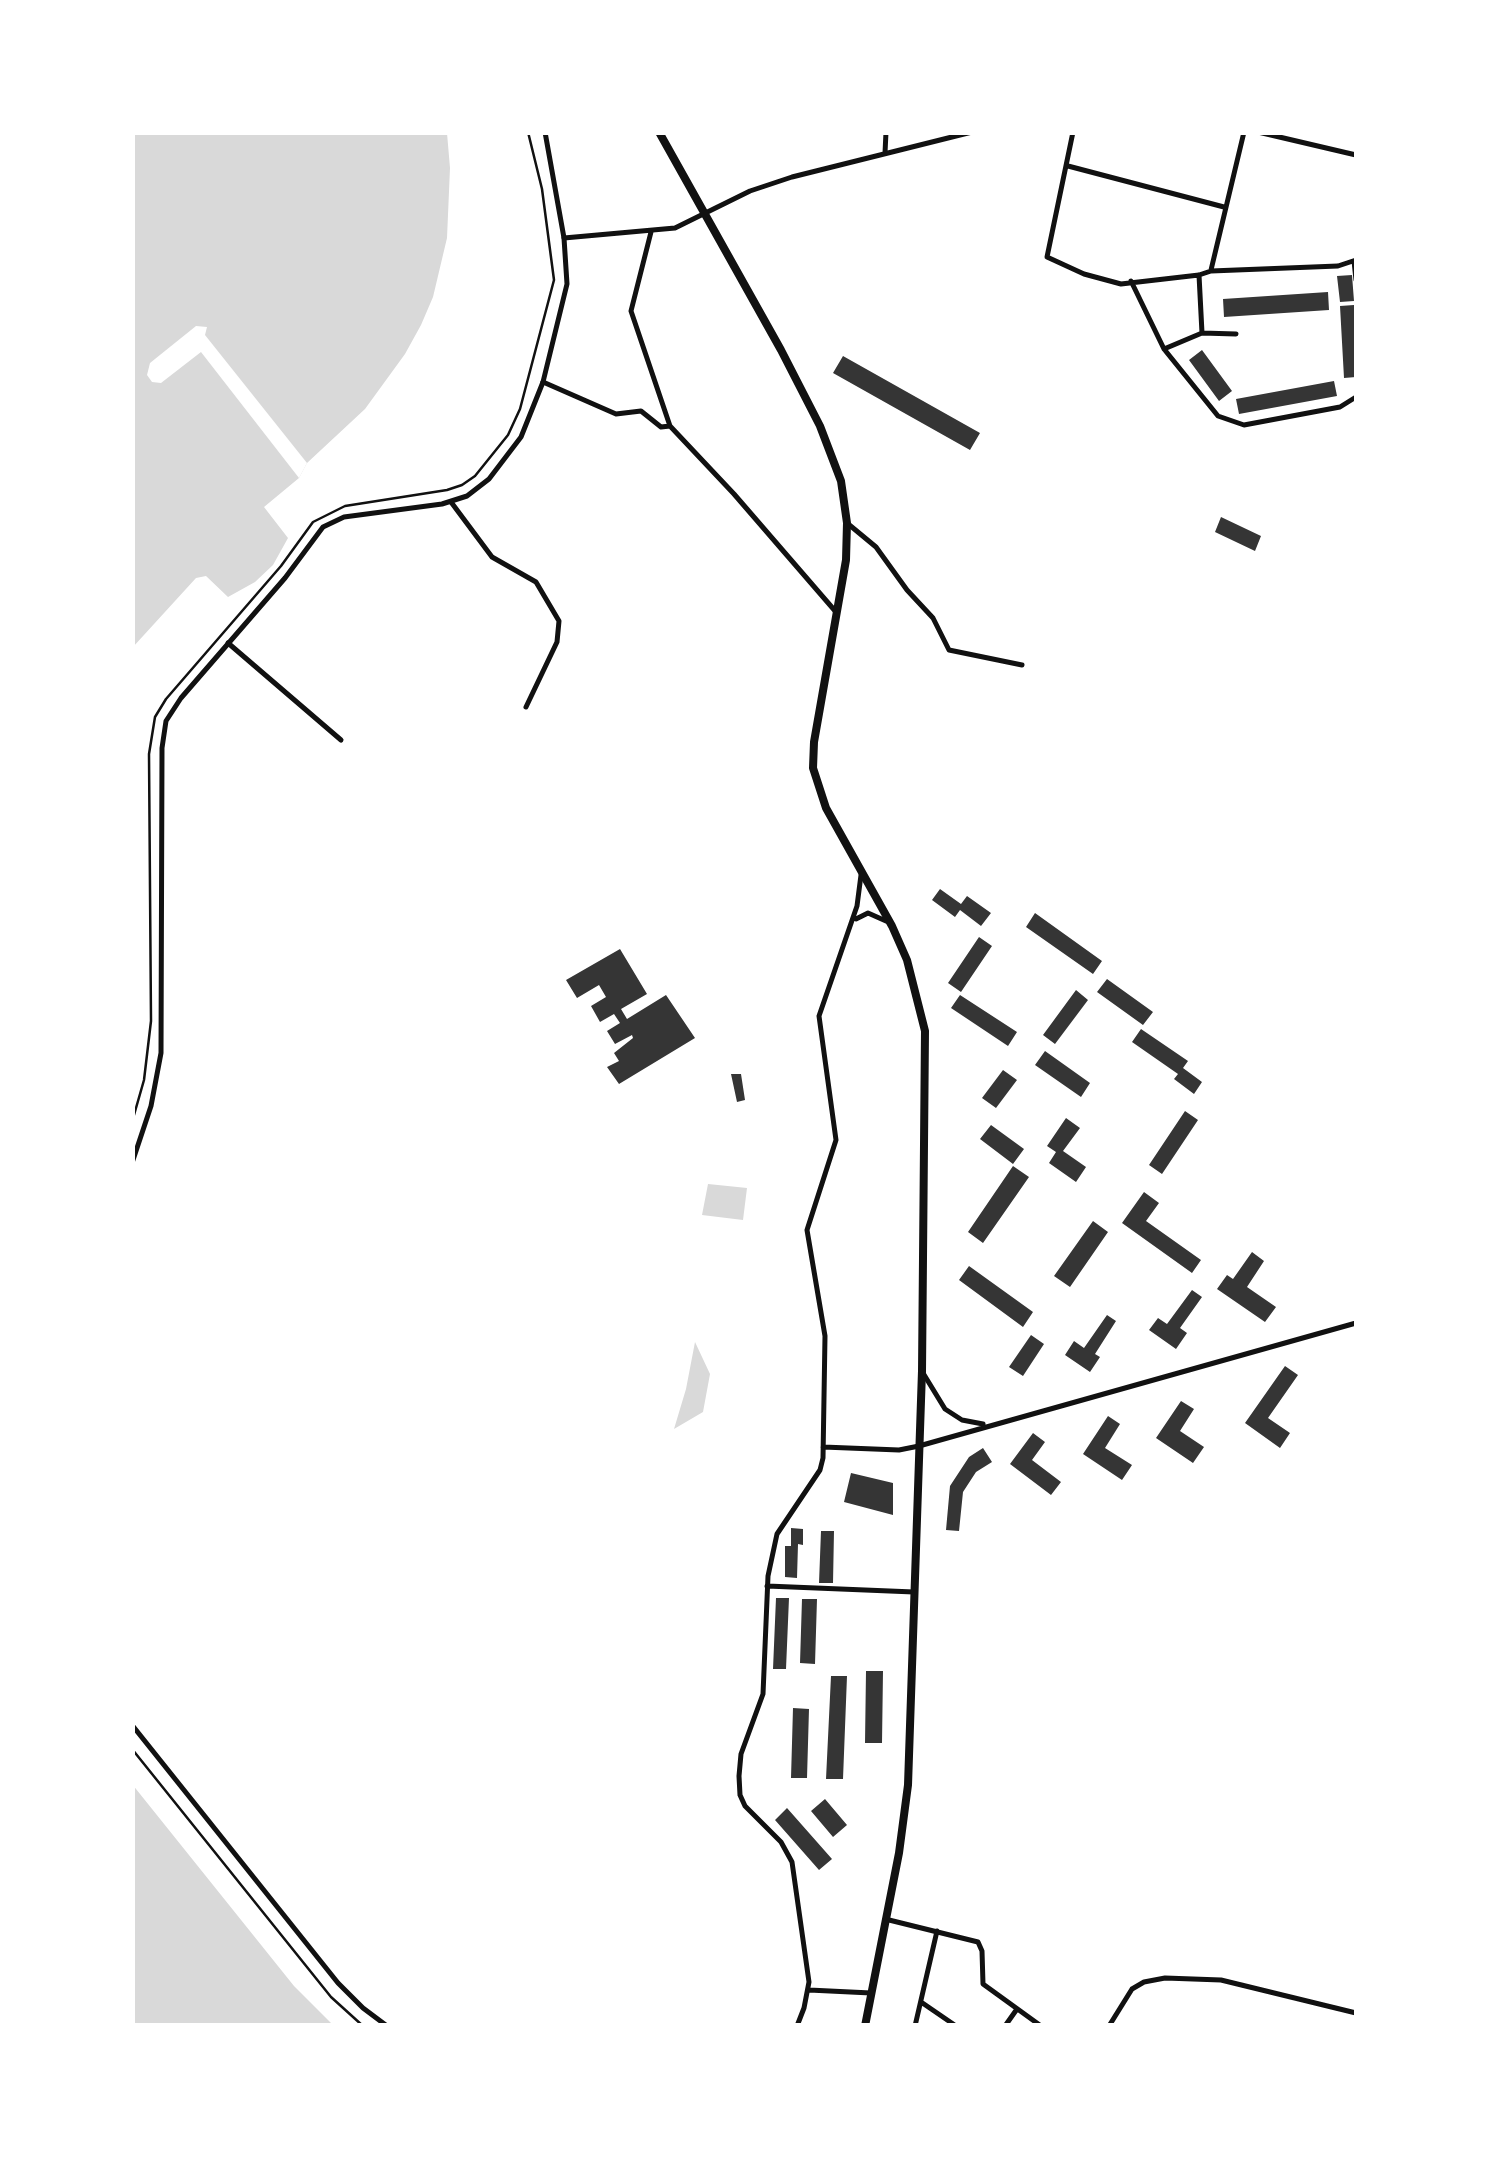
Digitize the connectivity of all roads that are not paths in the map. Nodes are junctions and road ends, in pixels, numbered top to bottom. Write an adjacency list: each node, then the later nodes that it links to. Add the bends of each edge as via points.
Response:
1 (543, 132): 14 (street)
2 (660, 132): 12 (main road)
3 (886, 132): 8 (street)
4 (972, 132): 8 (street)
5 (1073, 132): 10 (street)
6 (1244, 132): 11 (street)
7 (1258, 132): 9 (street)
8 (885, 153): 12 (street, via 750,191)
9 (1356, 155)
10 (1068, 166): 11 (street); 19 (street, via 1047,257 1084,274)
11 (1224, 206): 16 (street)
12 (708, 214): 13 (street); 27 (main road, via 820,426)
13 (651, 232): 14 (street); 25 (street, via 631,311)
14 (564, 238): 23 (street, via 567,284)
15 (1355, 260): 16 (street); 18 (street)
16 (1210, 271): 17 (street)
17 (1199, 275): 19 (street); 20 (street)
18 (1356, 280)
19 (1132, 281): 22 (street)
20 (1202, 333): 21 (street); 22 (street)
21 (1236, 334)
22 (1164, 349): 24 (street, via 1218,416 1244,425 1340,407)
23 (543, 382): 25 (street, via 616,414 641,411); 26 (street, via 511,452 483,485)
24 (1356, 397)
25 (670, 426): 28 (street)
26 (451, 502): 29 (street, via 323,527); 31 (street, via 492,557 536,582 559,621)
27 (848, 523): 28 (main road); 30 (street, via 933,618 949,650)
28 (836, 612): 33 (main road, via 813,768)
29 (228, 644): 32 (street); 36 (street, via 175,706 164,730 161,1054)
30 (1022, 665)
31 (526, 706)
32 (342, 740)
33 (861, 872): 34 (street); 35 (main road)
34 (851, 926): 35 (street, via 868,914); 41 (street, via 819,1016 836,1140 807,1230 825,1336)
35 (892, 926): 38 (main road, via 919,998 927,1051)
36 (132, 1162)
37 (1356, 1323): 39 (street)
38 (922, 1371): 39 (street, via 945,1410); 40 (main road)
39 (986, 1424): 40 (street)
40 (919, 1446): 41 (street); 43 (main road)
41 (823, 1447): 42 (street, via 820,1470 777,1534)
42 (767, 1586): 43 (street); 47 (street, via 763,1694 741,1754 738,1786 745,1806 790,1856)
43 (915, 1592): 45 (main road, via 908,1784)
44 (132, 1725): 52 (street, via 338,1983)
45 (885, 1919): 46 (street); 48 (main road)
46 (937, 1931): 49 (street); 50 (street, via 978,1942 984,1984)
47 (809, 1990): 48 (street); 53 (street)
48 (870, 1994): 54 (main road)
49 (921, 2002): 55 (street); 56 (street)
50 (1017, 2008): 57 (street); 58 (street)
51 (1356, 2013): 59 (street, via 1210,1978 1165,1978 1132,1989)
52 (388, 2026)
53 (797, 2026)
54 (864, 2026)
55 (916, 2026)
56 (956, 2026)
57 (1005, 2026)
58 (1042, 2026)
59 (1109, 2026)
60 (1162, 2026): 61 (street)
61 (1178, 2026)

